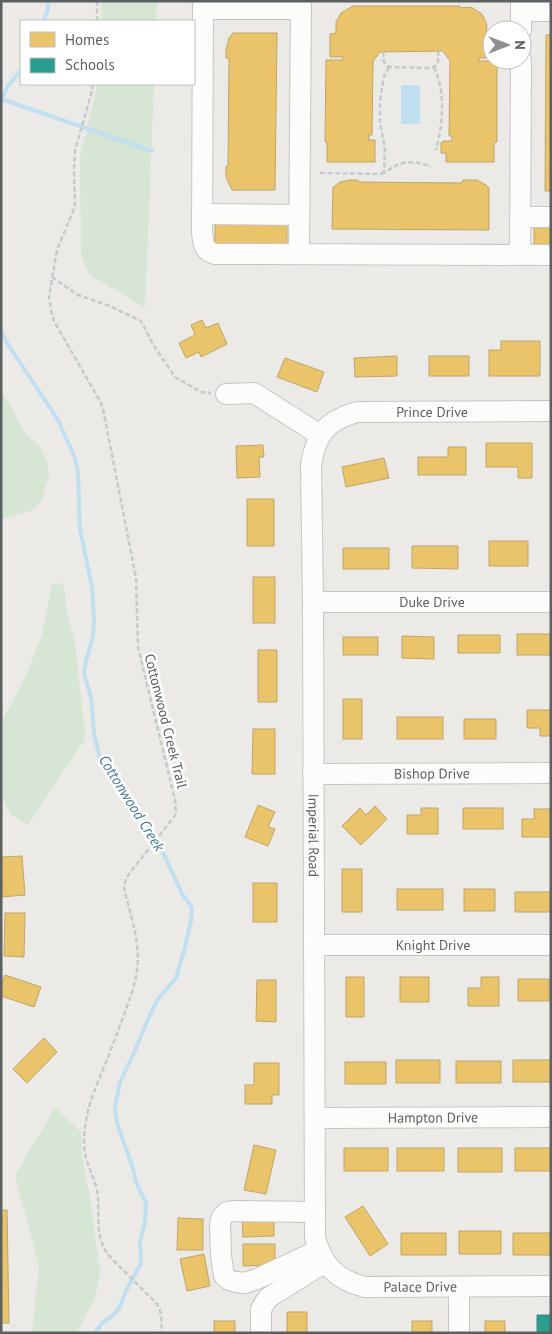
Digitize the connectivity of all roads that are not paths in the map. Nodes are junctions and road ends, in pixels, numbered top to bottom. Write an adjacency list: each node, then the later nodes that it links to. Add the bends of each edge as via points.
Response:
1 (203, 5): 2 (street); 6 (street)
2 (301, 5): 7 (street)
3 (551, 11): 4 (street)
4 (521, 14)
5 (521, 70): 8 (street)
6 (202, 214): 7 (street); 10 (street, via 203,242 210,252)
7 (299, 215): 10 (street)
8 (521, 217): 9 (street); 11 (street)
9 (551, 217)
10 (299, 254): 11 (street)
11 (520, 254): 12 (street)
12 (551, 255)
13 (226, 394): 15 (street, via 254,393)
14 (551, 412): 15 (street, Prince Drive, via 357,412 332,422)
15 (320, 435): 16 (street, Imperial Road, via 311,465)
16 (313, 602): 17 (street, Duke Drive); 19 (street, Imperial Road)
17 (551, 602)
18 (551, 773): 19 (street, Bishop Drive)
19 (313, 774): 20 (street, Imperial Road)
20 (314, 945): 21 (street, Knight Drive); 23 (street, Imperial Road)
21 (551, 945)
22 (551, 1117): 23 (street, Hampton Drive)
23 (314, 1118): 24 (street, Imperial Road)
24 (315, 1212): 25 (street, Imperial Road); 25 (street, via 227,1212 220,1224 224,1276 236,1282 257,1280)
25 (319, 1250): 27 (street, Palace Drive, via 337,1274 350,1284 365,1287); 28 (street, via 268,1298 261,1309)
26 (551, 1286): 27 (street, Palace Drive)
27 (459, 1287): 29 (street)
28 (261, 1333)
29 (459, 1333)

